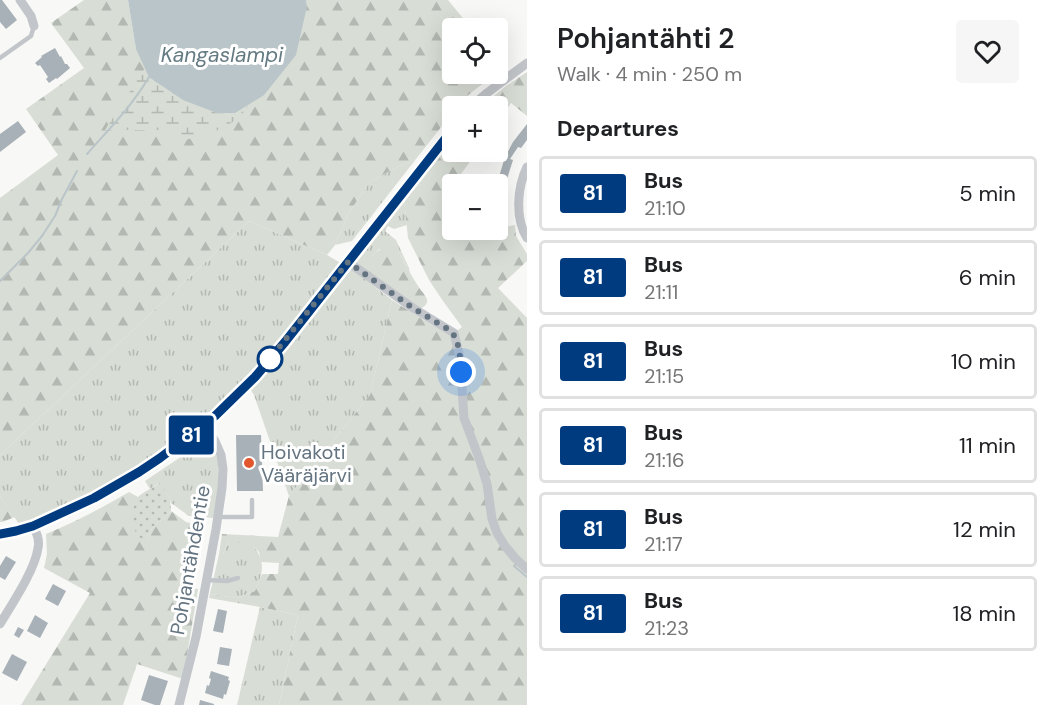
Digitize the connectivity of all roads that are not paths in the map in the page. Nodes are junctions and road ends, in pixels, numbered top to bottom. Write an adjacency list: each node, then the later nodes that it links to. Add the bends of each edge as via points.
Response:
1 (20, 0): 2 (street)
2 (34, 26): 3 (lane, via 31,36)
3 (0, 58)
4 (527, 63): 5 (street)
5 (484, 96)
6 (442, 143): 9 (street)
7 (527, 167): 8 (street, via 519,204)
8 (527, 238)
9 (348, 262): 10 (street, via 255,377); 15 (street, via 453,333 460,358 464,418 487,484 492,519 505,546)
10 (204, 424): 12 (street, Pohjantähdentie, via 221,455); 13 (street, via 118,484)
11 (252, 500): 12 (lane, via 252,517)
12 (218, 517): 17 (street, Pohjantähdentie)
13 (33, 526): 14 (street); 18 (street, via 38,535 36,554)
14 (0, 534)
15 (527, 569)
16 (238, 578): 17 (lane)
17 (206, 580): 19 (street, Pohjantähdentie)
18 (0, 624)
19 (179, 705)

